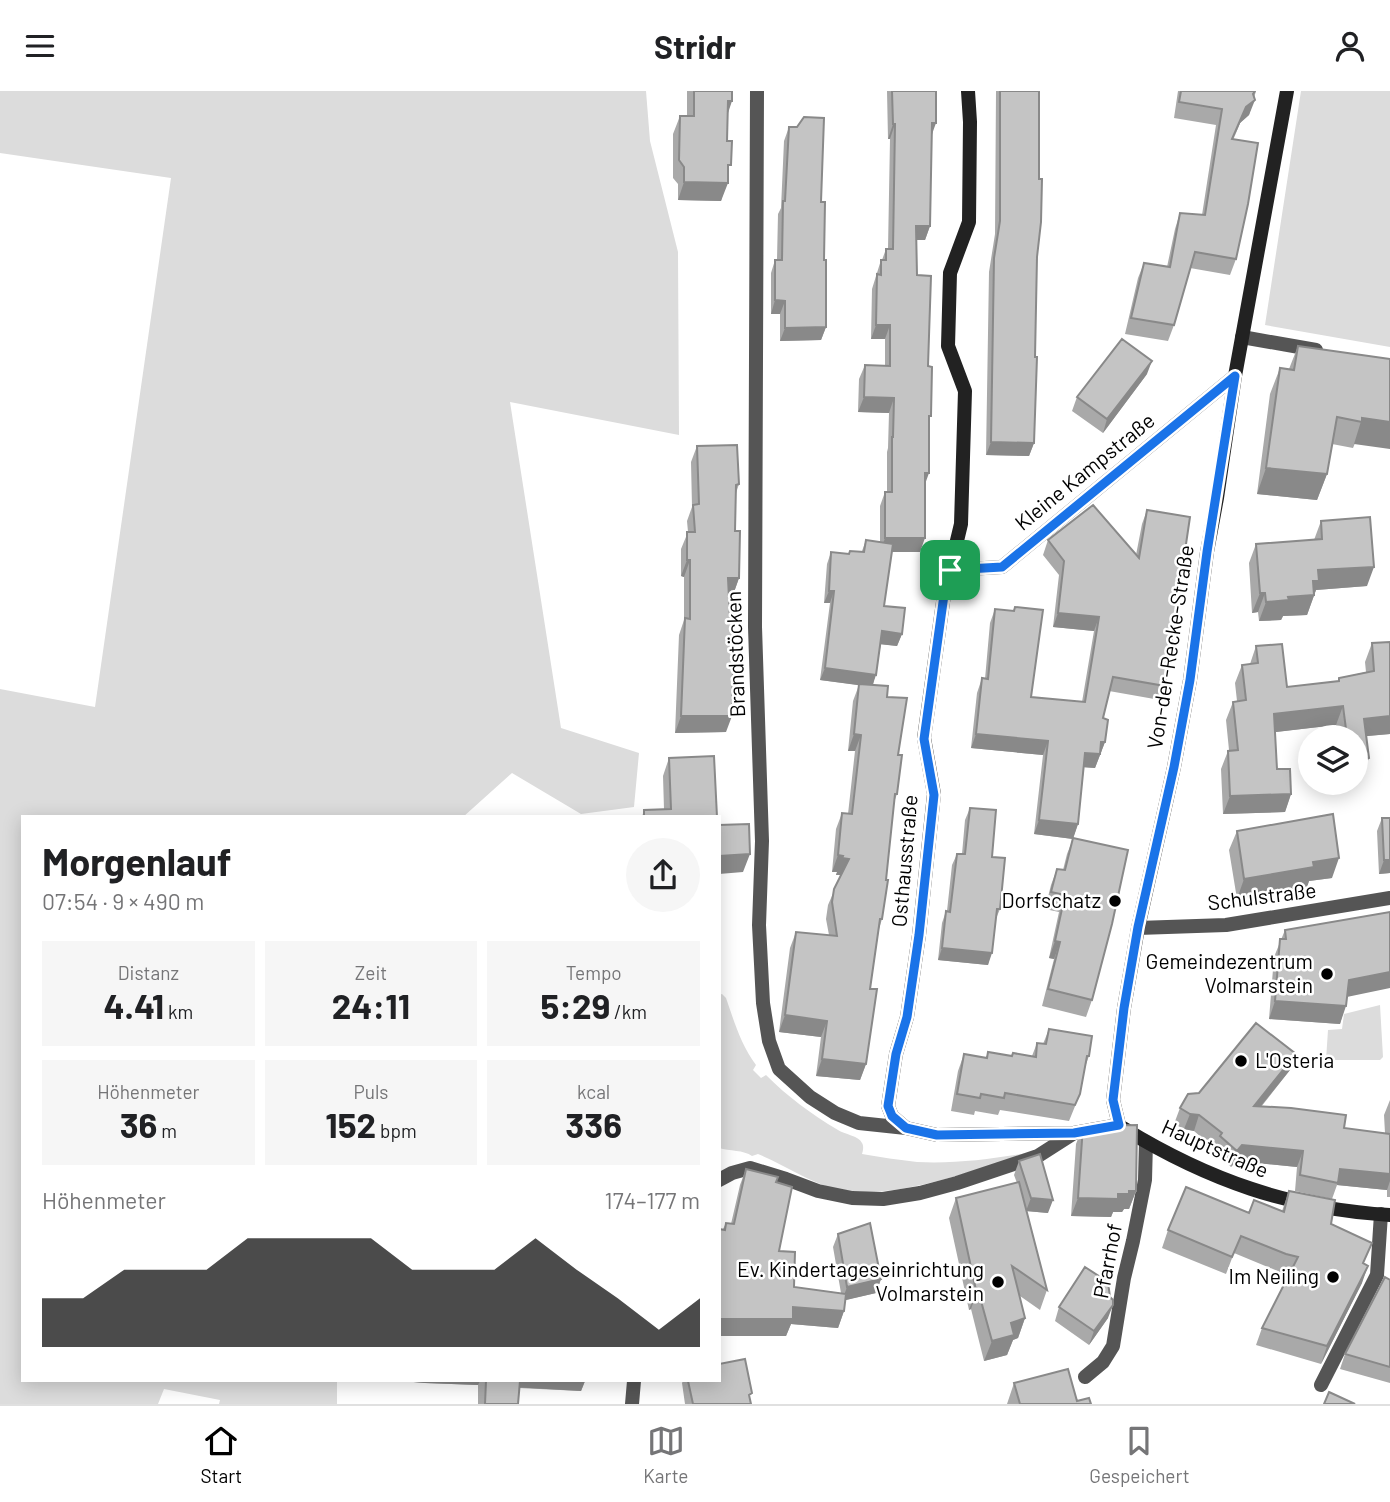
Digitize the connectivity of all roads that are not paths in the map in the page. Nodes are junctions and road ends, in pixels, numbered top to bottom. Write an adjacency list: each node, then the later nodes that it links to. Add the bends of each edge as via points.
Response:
1 (757, 91): 11 (street, Brandstöcken, via 755,627 762,841 759,925 765,1016 779,1069 810,1097 859,1123)
2 (968, 91): 7 (street, Osthausstraße, via 969,222 950,273 948,346 965,391 961,524)
3 (1287, 91): 4 (street, Von-der-Recke-Straße)
4 (1242, 337): 5 (street); 6 (street, Von-der-Recke-Straße)
5 (1336, 353)
6 (1235, 376): 7 (street, Kleine Kampstraße, via 1002,567); 9 (street, Von-der-Recke-Straße, via 1190,680)
7 (950, 570): 11 (street, Osthausstraße, via 924,739 934,795 919,935 888,1106)
8 (1390, 898): 9 (street, Schulstraße, via 1226,925)
9 (1138, 927): 10 (street, Von-der-Recke-Straße, via 1113,1100)
10 (1119, 1125): 12 (street); 13 (street, Hauptstraße)
11 (906, 1128): 12 (street, via 937,1135)
12 (1074, 1133): 14 (street, via 1038,1156 957,1183 883,1199 818,1191 750,1168)
13 (1146, 1142): 15 (street, Hauptstraße, via 1257,1192 1307,1205); 16 (street, Pfarrhof, via 1145,1179 1113,1346)
14 (721, 1179)
15 (1386, 1214): 18 (street, Hauptstraße, via 1377,1275)
16 (1086, 1377)
17 (635, 1382): 19 (street)
18 (1321, 1385)
19 (632, 1404)

